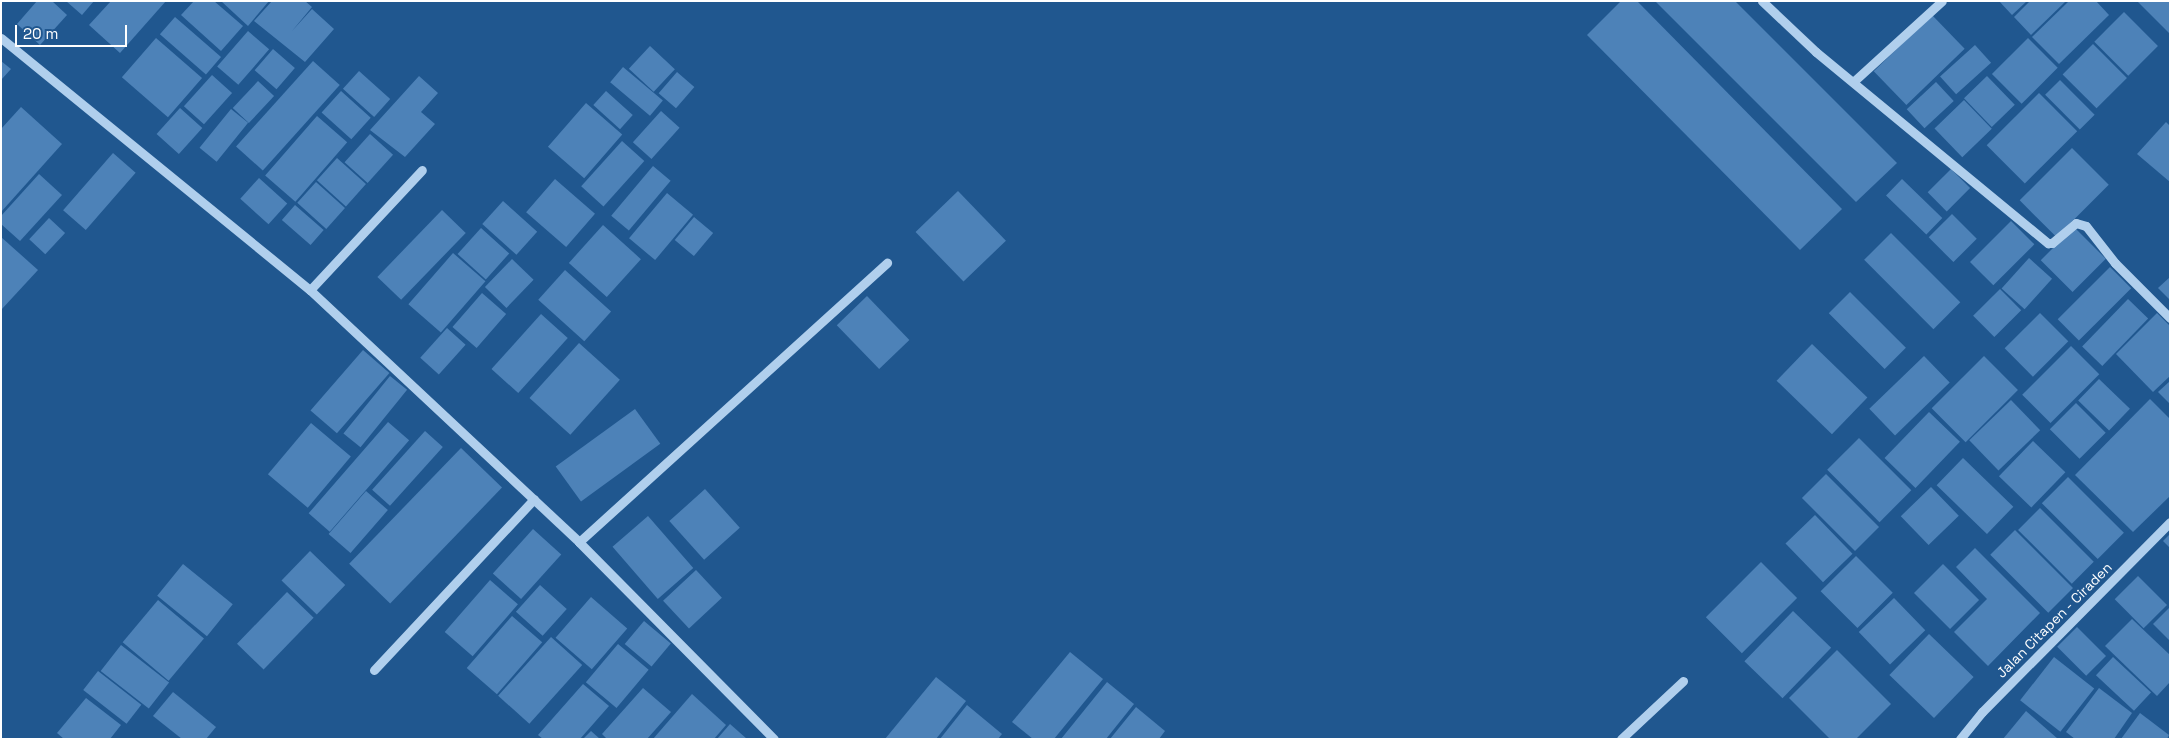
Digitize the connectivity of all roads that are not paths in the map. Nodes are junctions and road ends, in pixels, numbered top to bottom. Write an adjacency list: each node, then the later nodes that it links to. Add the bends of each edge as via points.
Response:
1 (1762, 1): 4 (street)
2 (1942, 1): 4 (street)
3 (1, 38): 7 (street)
4 (1853, 82): 8 (street, via 2048,243 2076,223 2086,226 2115,263)
5 (422, 170): 7 (street)
6 (888, 263): 11 (street)
7 (310, 290): 9 (street)
8 (2170, 318)
9 (534, 499): 11 (street); 12 (street)
10 (2170, 522): 16 (street, Jalan Citapen - Ciraden, via 1982,712)
11 (579, 542): 14 (street)
12 (374, 670)
13 (1683, 681): 15 (street)
14 (774, 739)
15 (1621, 739)
16 (1960, 739)

